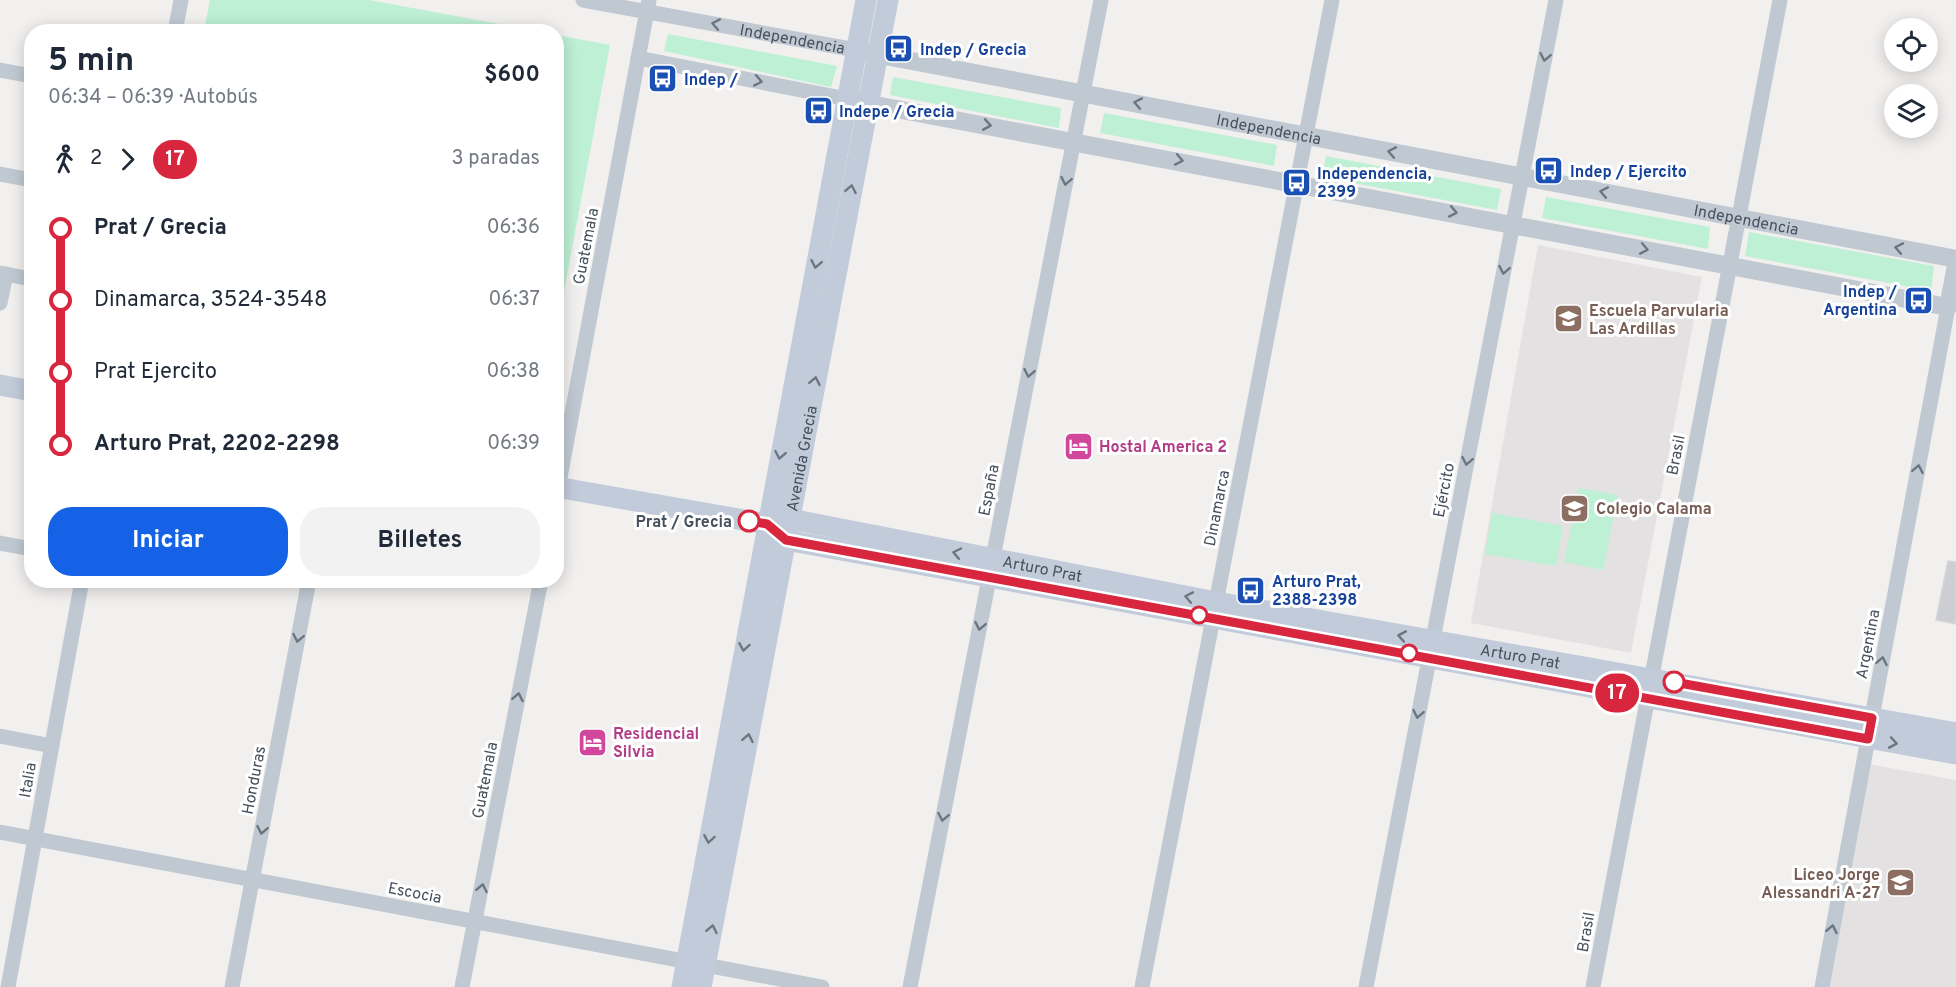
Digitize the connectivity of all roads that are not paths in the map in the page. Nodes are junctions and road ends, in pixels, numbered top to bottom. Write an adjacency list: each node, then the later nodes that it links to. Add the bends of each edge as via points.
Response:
1 (181, 0): 10 (street)
2 (583, 0): 9 (street, Independencia)
3 (866, 0): 11 (main road, Avenida Grecia)
4 (888, 0): 12 (main road, Avenida Grecia)
5 (1101, 0): 16 (street, España)
6 (1332, 0): 18 (street, Dinamarca)
7 (1556, 0): 21 (street, Ejército, one-way to 21)
8 (1780, 0): 24 (street, Brasil)
9 (648, 6): 11 (street, Independencia, one-way to 9); 13 (street, Guatemala)
10 (176, 24)
11 (856, 50): 12 (street, Independencia); 17 (main road, Avenida Grecia)
12 (877, 55): 16 (street, Independencia); 17 (main road, Avenida Grecia)
13 (638, 58): 17 (street, one-way to 17); 35 (street, Guatemala)
14 (0, 70): 15 (street)
15 (24, 74)
16 (1083, 93): 18 (street, Independencia, one-way to 16); 19 (street, España)
17 (857, 101): 19 (street, one-way to 19); 37 (main road, Avenida Grecia, one-way to 17); 38 (main road, Avenida Grecia, one-way to 38)
18 (1306, 135): 21 (street, Independencia, one-way to 18); 23 (street, Dinamarca)
19 (1073, 140): 23 (street, one-way to 23); 42 (street, España, one-way to 42)
20 (0, 174): 22 (street)
21 (1522, 177): 24 (street, Independencia, one-way to 21); 25 (street, Ejército)
22 (24, 178)
23 (1297, 183): 25 (street, one-way to 25); 46 (street, Dinamarca)
24 (1738, 218): 26 (street, Independencia, one-way to 24); 27 (street, Brasil)
25 (1513, 224): 27 (street, one-way to 27); 47 (street, Ejército, one-way to 47)
26 (1956, 260)
27 (1729, 265): 32 (street); 48 (street, Brasil)
28 (1956, 266): 32 (street)
29 (3, 274): 30 (street); 31 (street)
30 (24, 278)
31 (0, 303)
32 (1948, 307): 49 (street, Argentina, one-way to 32)
33 (0, 385): 34 (main road)
34 (24, 390)
35 (564, 454)
36 (564, 492): 38 (main road, Arturo Prat)
37 (790, 519): 38 (main road, Arturo Prat); 39 (main road, Avenida Grecia); 42 (main road, Arturo Prat, one-way to 37)
38 (767, 524): 39 (main road, Arturo Prat); 59 (main road, Avenida Grecia, one-way to 59)
39 (786, 540): 42 (main road, Arturo Prat); 59 (main road, Avenida Grecia, one-way to 39)
40 (0, 543): 41 (street)
41 (24, 548)
42 (991, 569): 46 (main road, Arturo Prat); 66 (street, España, one-way to 66)
43 (81, 588): 53 (street, Italia)
44 (308, 588): 57 (street, Honduras, one-way to 57)
45 (539, 588): 58 (street, Guatemala, one-way to 45)
46 (1215, 610): 47 (main road, Arturo Prat); 67 (street, Dinamarca)
47 (1431, 649): 48 (main road, Arturo Prat); 68 (street, Ejército, one-way to 68)
48 (1649, 688): 49 (main road, Arturo Prat); 52 (main road, Arturo Prat); 69 (street, Brasil)
49 (1872, 718): 50 (main road, Arturo Prat); 52 (street, Argentina)
50 (1956, 733)
51 (0, 736): 53 (street)
52 (1868, 739): 54 (main road, Arturo Prat, one-way to 54); 70 (street, Argentina, one-way to 52)
53 (52, 746): 56 (street, Italia)
54 (1956, 754)
55 (0, 832): 56 (street, Escocia)
56 (34, 839): 57 (street, Escocia); 60 (street, Italia)
57 (253, 879): 58 (street, Escocia); 61 (street, Honduras)
58 (475, 921): 59 (street, Escocia); 62 (street, Guatemala)
59 (696, 963): 63 (main road, Avenida Grecia); 64 (main road, Avenida Grecia); 65 (street, Escocia)
60 (8, 987)
61 (232, 987)
62 (462, 987)
63 (682, 987)
64 (701, 987)
65 (822, 987)
66 (910, 987)
67 (1142, 987)
68 (1366, 987)
69 (1593, 987)
70 (1822, 987)

